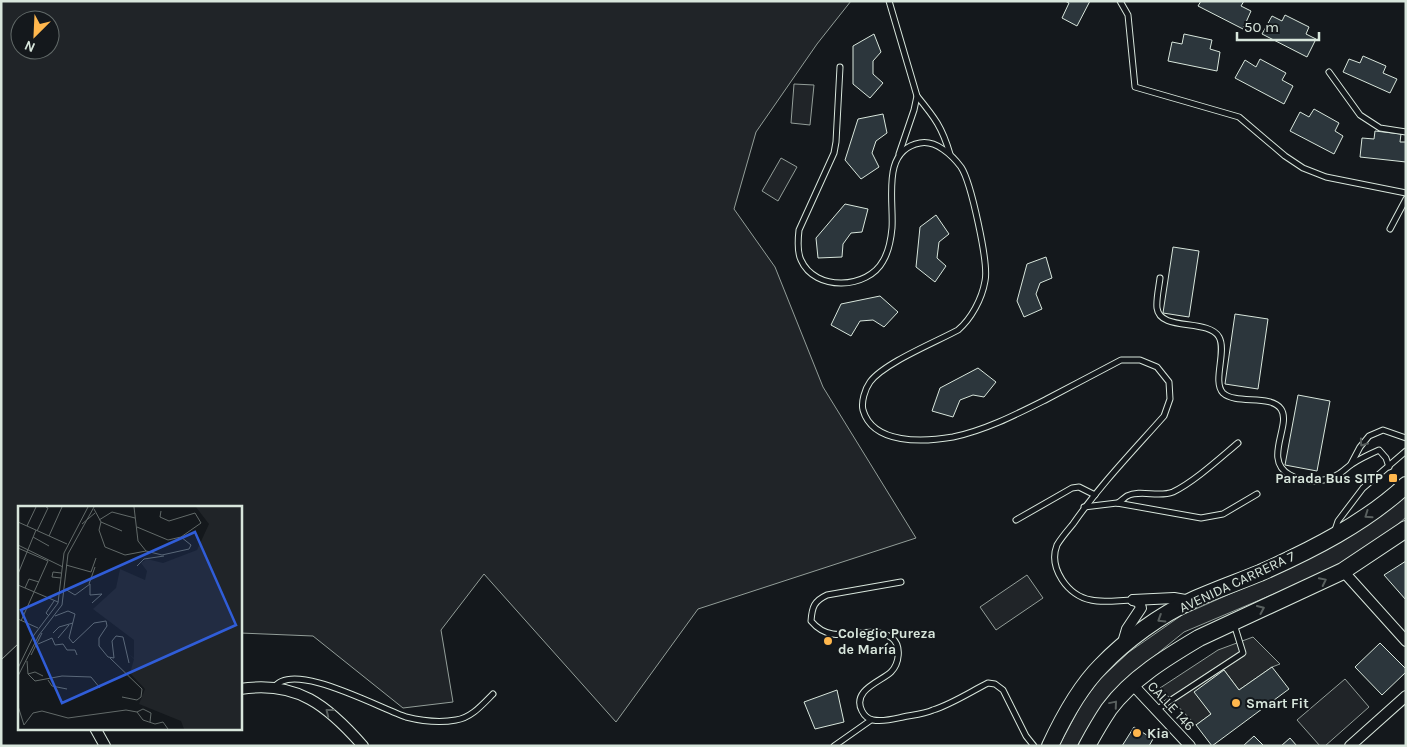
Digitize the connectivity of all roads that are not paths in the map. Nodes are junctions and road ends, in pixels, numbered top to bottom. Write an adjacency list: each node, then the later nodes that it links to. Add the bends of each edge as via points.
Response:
1 (889, 1): 5 (lane)
2 (1120, 1): 9 (lane, via 1128,15 1136,87 1239,117 1297,164 1326,177)
3 (840, 67): 7 (lane, via 834,153 799,230 801,260 813,275 841,284 857,281 883,262 892,227 892,184)
4 (1330, 72): 6 (lane, via 1360,115 1380,128)
5 (917, 96): 7 (lane); 8 (lane, via 933,115)
6 (1406, 132)
7 (899, 154): 8 (lane, via 922,143 932,144)
8 (950, 154): 20 (lane, via 962,168 970,195 986,281 968,322 884,368 870,382 862,407 867,421 879,431 898,438 954,437 1009,418 1121,360 1140,360 1157,367 1169,382 1170,399 1164,416)
9 (1406, 193)
10 (1406, 199): 11 (lane)
11 (1390, 229)
12 (1160, 278): 16 (lane, via 1159,314 1170,322 1202,327 1219,337 1219,384 1222,392 1229,396 1272,402 1280,408 1283,415 1278,456 1282,469 1299,480 1312,481 1336,476)
13 (1406, 438): 16 (lane, one-way to 16, via 1383,430 1368,436)
14 (1238, 443): 21 (lane, via 1173,492 1136,494)
15 (1406, 451): 17 (lane)
16 (1351, 464): 17 (lane, via 1380,450)
17 (1389, 467): 25 (lane, via 1352,501 1338,521)
18 (1406, 485): 25 (main road, AVENIDA CARRERA 7, one-way to 25, via 1388,501)
19 (1257, 494): 21 (lane, via 1223,514 1201,518)
20 (1094, 495): 22 (lane); 23 (lane, via 1079,487 1072,488)
21 (1117, 503): 22 (lane)
22 (1084, 508): 28 (lane, via 1058,545 1054,560 1060,577 1072,592 1082,598 1093,601)
23 (1016, 520)
24 (1406, 529): 26 (main road)
25 (1332, 537): 29 (main road, AVENIDA CARRERA 7, via 1262,572)
26 (1343, 571): 30 (main road, one-way to 26); 31 (street)
27 (901, 582): 39 (lane, via 827,595 816,600 812,610 810,621 822,631 846,636 876,632 896,643 899,653 891,672 865,690 860,703 865,716)
28 (1133, 600): 29 (street, via 1167,598); 32 (street, via 1139,602 1141,608 1127,629)
29 (1192, 601): 32 (main road, AVENIDA CARRERA 7, one-way to 32)
30 (1233, 622): 33 (main road, via 1178,650); 38 (lane, via 1243,653)
31 (1406, 641)
32 (1122, 646): 45 (main road, AVENIDA CARRERA 7, via 1099,668 1073,702)
33 (1132, 684): 38 (street, CALLE 146); 46 (main road, one-way to 33, via 1109,709)
34 (274, 688): 35 (street); 36 (lane, via 285,679 320,682 426,721 457,720 472,714); 42 (street, one-way to 34, via 341,721 315,701)
35 (241, 689)
36 (493, 694)
37 (1406, 696): 48 (street)
38 (1156, 710): 47 (street, CALLE 146)
39 (872, 720): 43 (lane); 44 (lane, via 891,720 933,710 988,683 995,684 1003,690)
40 (97, 730): 41 (street)
41 (105, 746)
42 (363, 746)
43 (834, 746)
44 (1034, 746)
45 (1050, 746)
46 (1087, 746)
47 (1190, 746)
48 (1350, 746)

